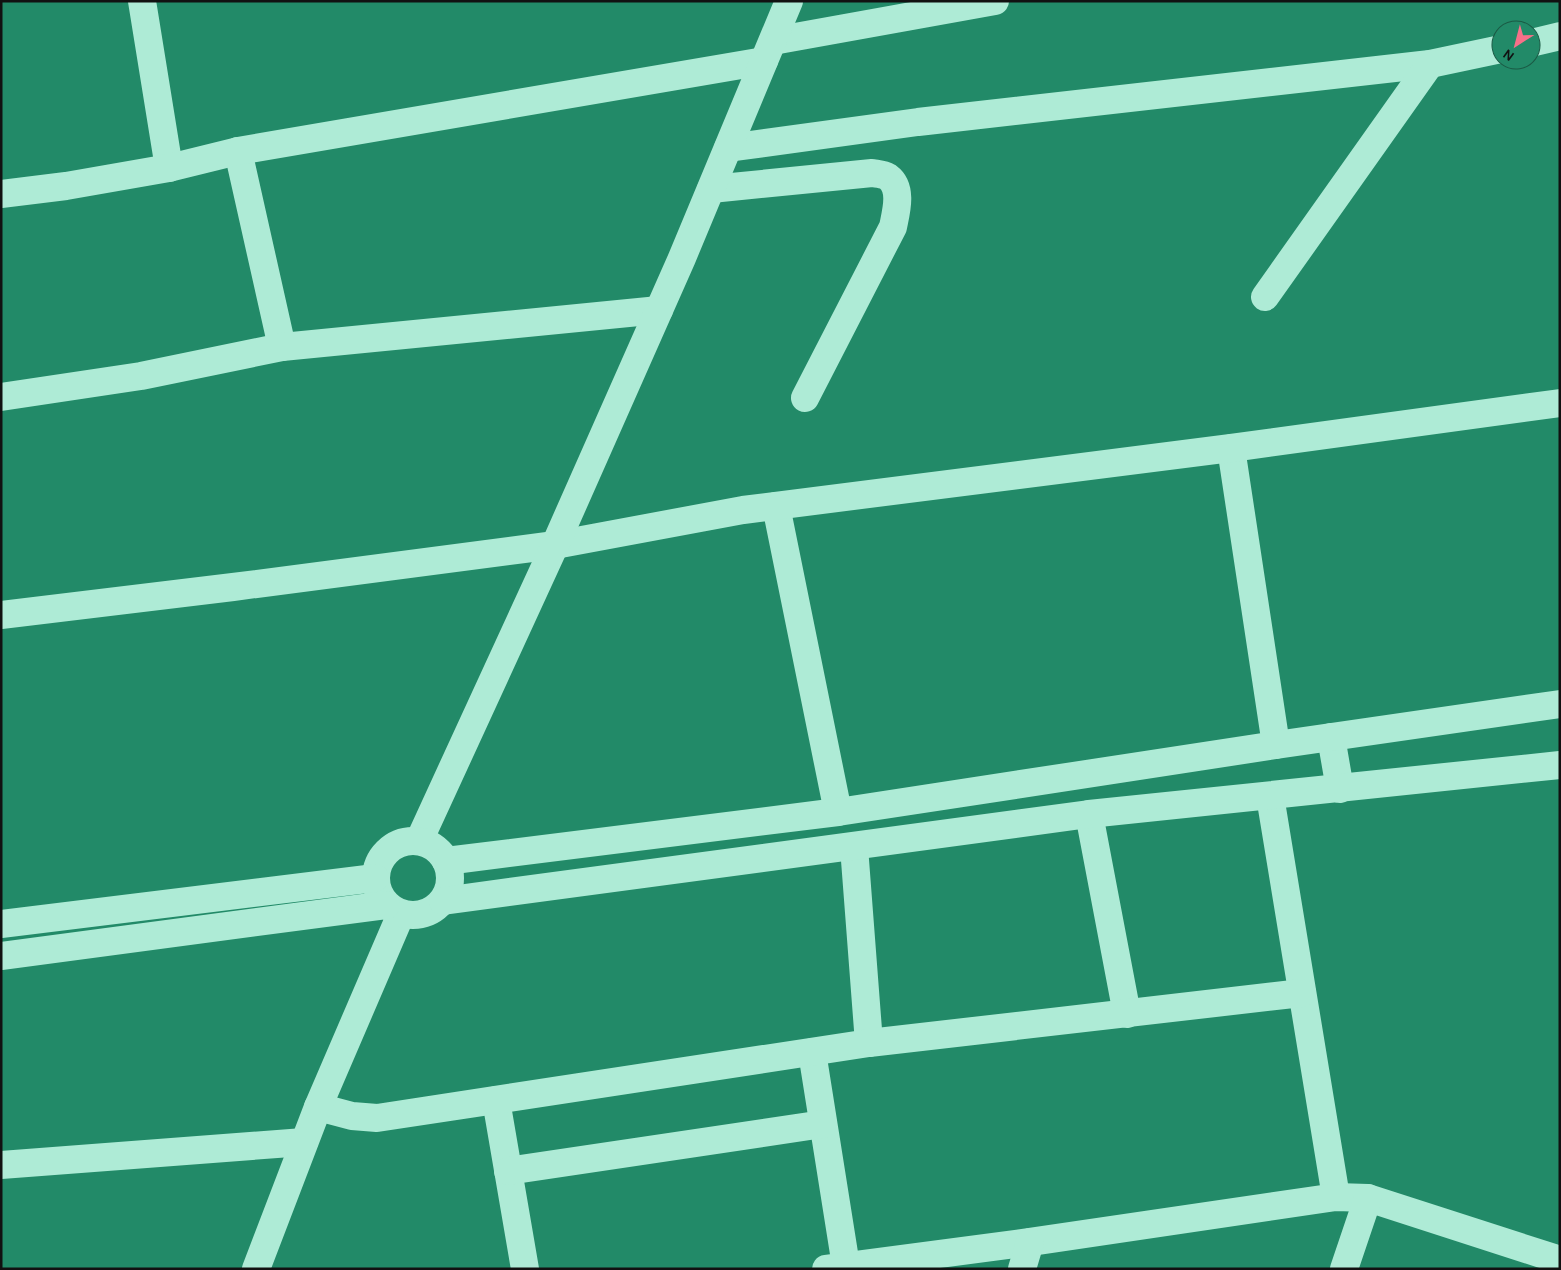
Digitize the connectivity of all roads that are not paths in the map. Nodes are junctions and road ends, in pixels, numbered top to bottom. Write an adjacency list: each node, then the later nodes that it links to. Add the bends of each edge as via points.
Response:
1 (142, 1): 11 (street)
2 (789, 1): 6 (street)
3 (995, 1): 6 (street)
4 (1560, 36): 5 (street)
5 (1541, 41)
6 (768, 51): 9 (street); 10 (street)
7 (1491, 51): 8 (street)
8 (1430, 64): 9 (street, via 918,122); 14 (street)
9 (728, 148): 12 (street)
10 (238, 151): 11 (street); 16 (street)
11 (168, 168): 13 (street)
12 (711, 189): 15 (street); 18 (street, via 872,173 886,176 897,191 893,228)
13 (1, 194)
14 (1265, 296)
15 (659, 310): 16 (street); 22 (street)
16 (282, 348): 17 (street, via 141,376)
17 (1, 397)
18 (805, 398)
19 (1560, 403): 20 (street)
20 (1231, 448): 21 (street); 26 (street)
21 (776, 506): 22 (street); 30 (street)
22 (555, 545): 23 (street); 32 (street)
23 (1, 615)
24 (1560, 704): 25 (street)
25 (1331, 737): 26 (street); 28 (street)
26 (1276, 745): 30 (street)
27 (1560, 765): 28 (street)
28 (1340, 789): 29 (street)
29 (1270, 796): 31 (street); 40 (street)
30 (838, 812): 34 (street)
31 (1090, 814): 33 (street); 41 (street)
32 (419, 841): 34 (street, via 430,845); 35 (street, via 394,845 377,865)
33 (854, 847): 36 (street); 42 (street)
34 (446, 861): 36 (street, via 450,874 449,888)
35 (375, 878): 37 (street, via 377,893); 38 (street)
36 (443, 900): 37 (street, via 424,914 412,916)
37 (394, 910): 39 (street); 45 (street)
38 (1, 924)
39 (1, 956)
40 (1302, 993): 41 (street); 50 (street)
41 (1127, 1014): 42 (street)
42 (869, 1043): 43 (street)
43 (812, 1052): 44 (street); 46 (street)
44 (496, 1100): 45 (street, via 377,1118 352,1116); 49 (street)
45 (318, 1107): 47 (street)
46 (823, 1124): 49 (street); 54 (street)
47 (304, 1142): 48 (street); 55 (street)
48 (1, 1165)
49 (508, 1171): 56 (street)
50 (1336, 1197): 51 (street); 52 (street)
51 (1368, 1198): 53 (street); 58 (street)
52 (1030, 1242): 54 (street); 57 (street)
53 (1560, 1260)
54 (836, 1268)
55 (256, 1269)
56 (525, 1269)
57 (1022, 1269)
58 (1344, 1269)

